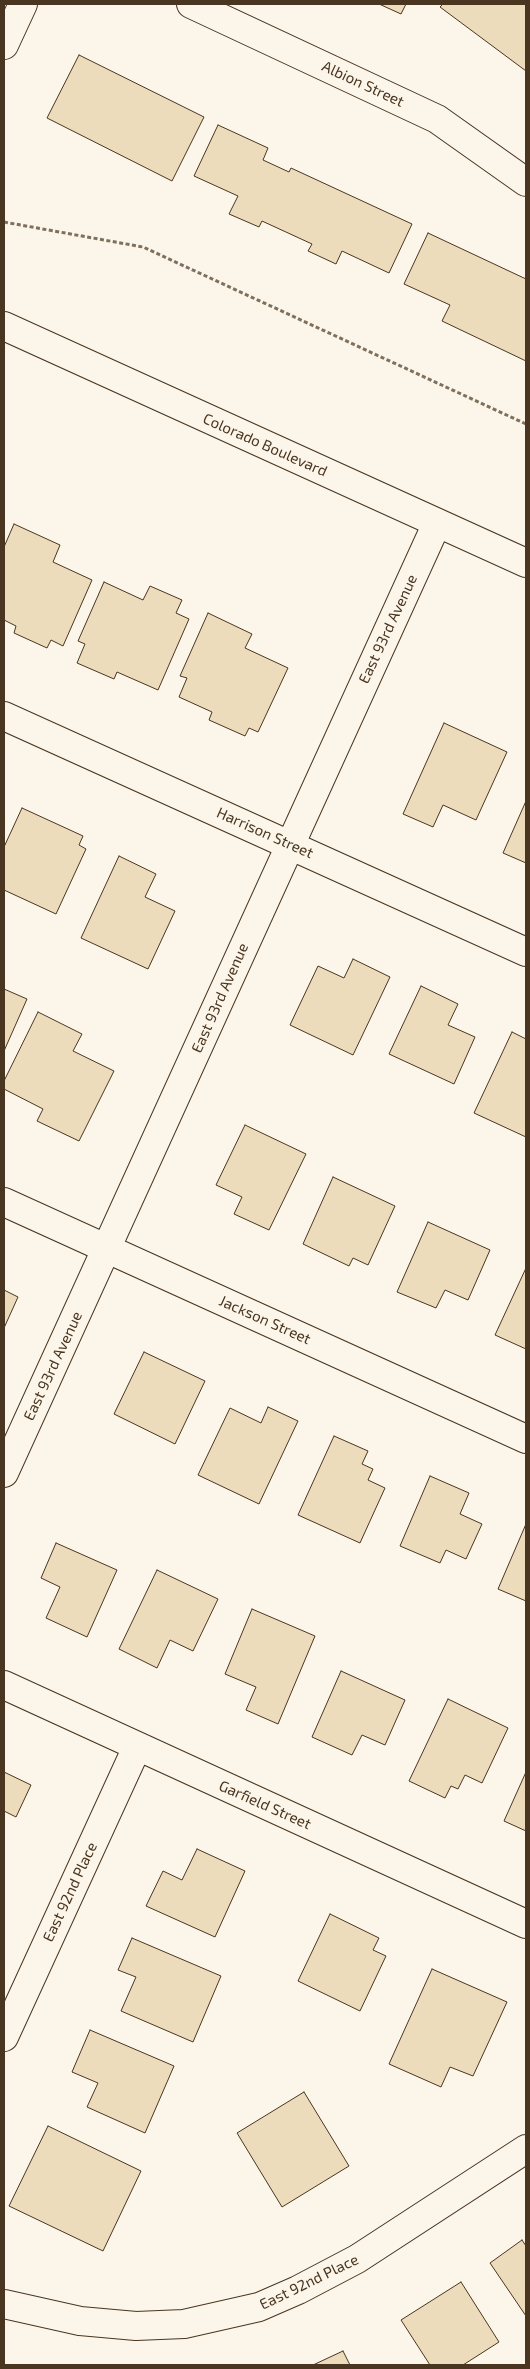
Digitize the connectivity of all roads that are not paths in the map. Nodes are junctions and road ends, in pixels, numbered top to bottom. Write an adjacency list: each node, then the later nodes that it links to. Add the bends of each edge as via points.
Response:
1 (23, 4): 3 (street)
2 (191, 4): 4 (street, Albion Street, via 438,119)
3 (4, 45)
4 (526, 182)
5 (4, 326): 6 (street, Colorado Boulevard)
6 (437, 523): 7 (street, Colorado Boulevard); 9 (street, East 93rd Avenue)
7 (526, 563)
8 (4, 716): 9 (street, Harrison Street)
9 (290, 844): 10 (street, Harrison Street); 12 (street, East 93rd Avenue)
10 (526, 952)
11 (4, 1202): 12 (street, Jackson Street)
12 (107, 1249): 13 (street, Jackson Street); 14 (street, East 93rd Avenue)
13 (526, 1439)
14 (4, 1473)
15 (4, 1685): 16 (street, Garfield Street)
16 (137, 1747): 17 (street, Garfield Street); 18 (street, East 92nd Place)
17 (526, 1924)
18 (4, 2037)
19 (526, 2149): 20 (street, East 92nd Place, via 357,2259 259,2307 184,2324 136,2326 80,2322)
20 (4, 2304)

